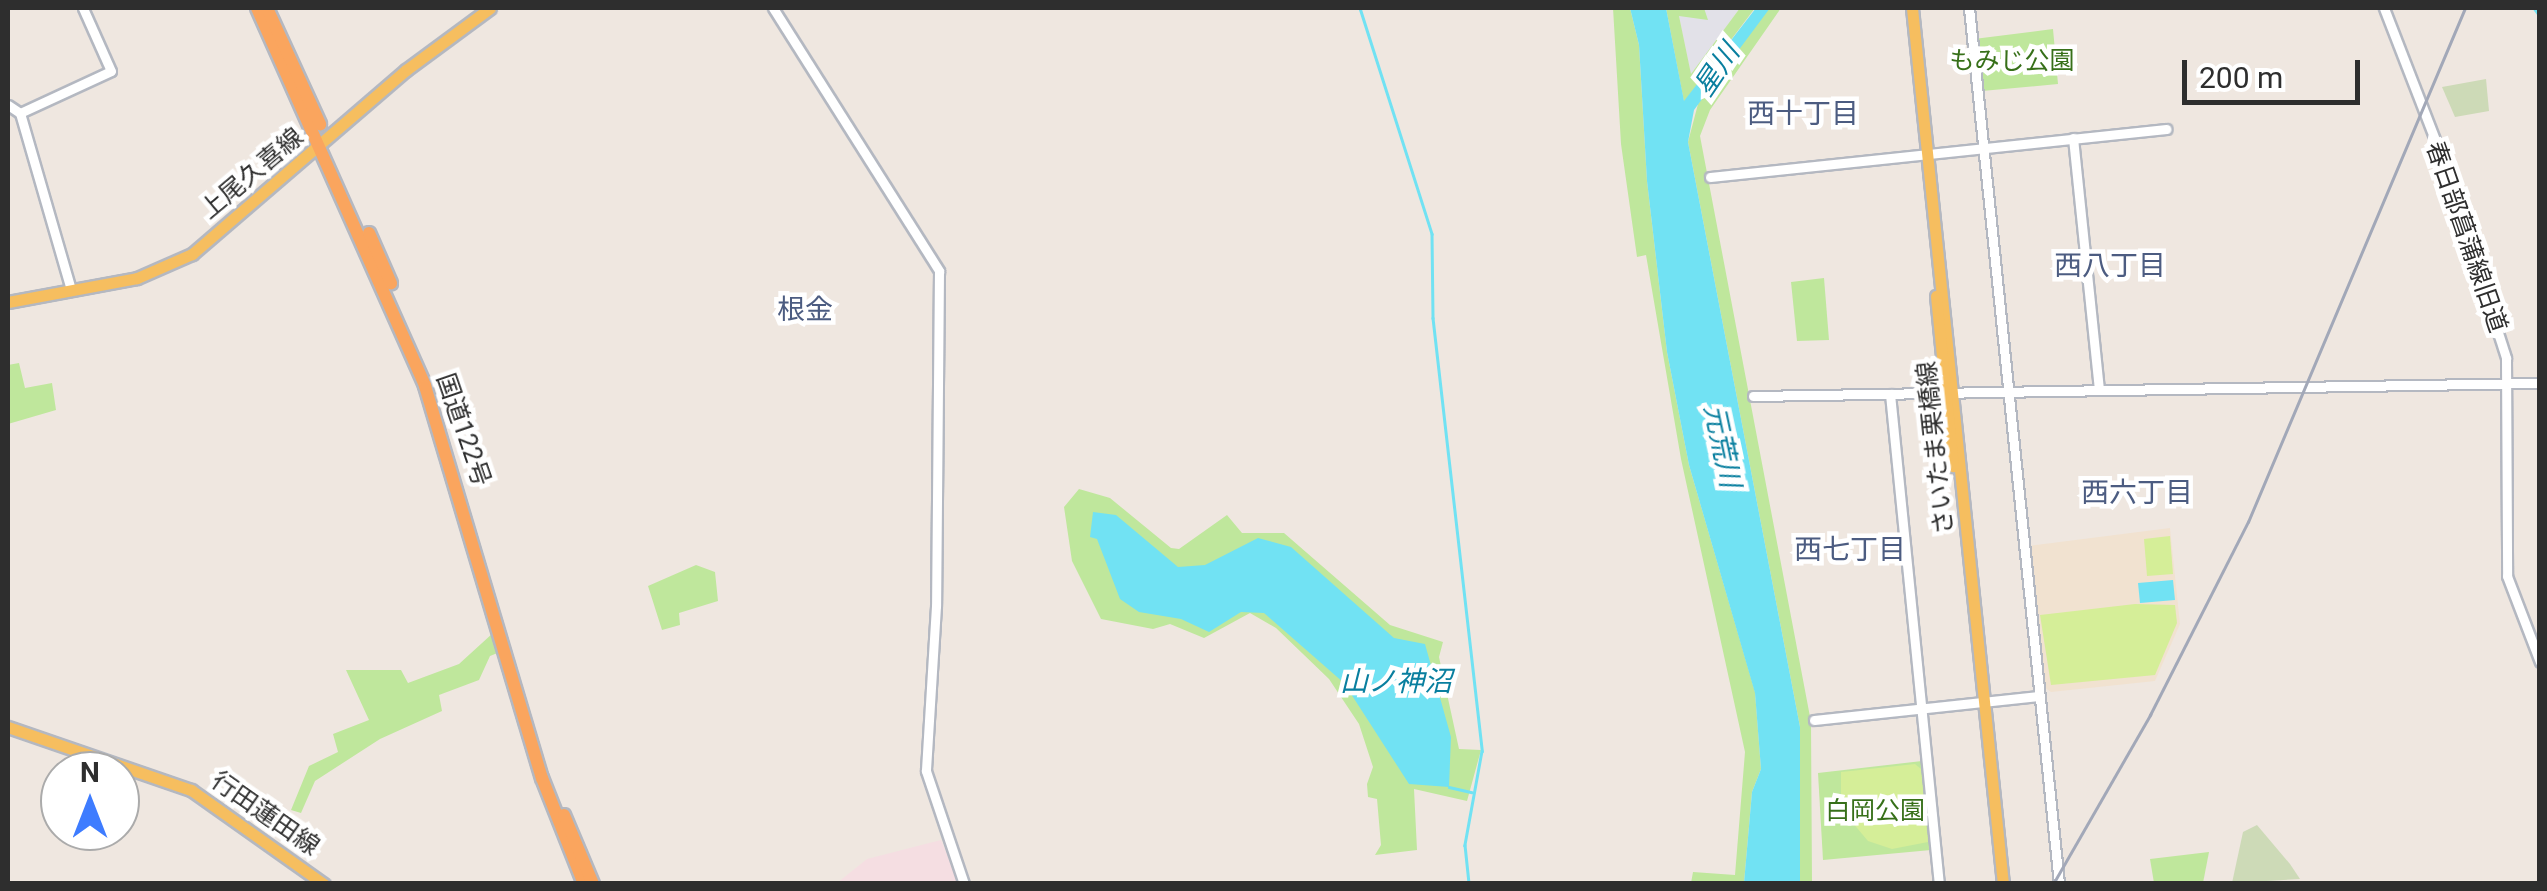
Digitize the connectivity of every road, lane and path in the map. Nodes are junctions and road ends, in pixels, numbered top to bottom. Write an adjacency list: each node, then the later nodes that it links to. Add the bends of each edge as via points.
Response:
1 (83, 8): 10 (street, via 111,71)
2 (257, 8): 13 (highway, 国道122号)
3 (267, 8): 13 (highway, 国道122号)
4 (490, 8): 13 (main road, 上尾久喜線)
5 (773, 8): 35 (street, via 939,271 936,606 926,771)
6 (1909, 8): 15 (main road, さいたま栗橋線)
7 (1969, 8): 14 (street)
8 (2384, 8): 20 (street, 春日部菖蒲線旧道, via 2441,155)
9 (8, 105): 10 (street)
10 (20, 113): 17 (street)
11 (2166, 129): 12 (street)
12 (2073, 138): 14 (street); 21 (street)
13 (323, 142): 17 (main road, 上尾久喜線, via 192,254 157,272); 33 (highway, 国道122号, via 426,386 542,778); 34 (highway, 国道122号, via 449,430 550,776)
14 (1983, 148): 15 (street); 22 (street)
15 (1924, 154): 16 (street); 23 (main road, さいたま栗橋線)
16 (1710, 177)
17 (70, 290): 18 (main road, 上尾久喜線)
18 (8, 302)
19 (2540, 383): 20 (street)
20 (2509, 384): 21 (street); 26 (street, 春日部菖蒲線旧道, via 2507,576)
21 (2099, 390): 22 (street)
22 (2009, 392): 23 (street); 27 (street)
23 (1949, 393): 24 (street); 28 (main road, さいたま栗橋線)
24 (1890, 394): 25 (street); 29 (street)
25 (1752, 396)
26 (2540, 662)
27 (2039, 696): 28 (street); 38 (street)
28 (1981, 702): 29 (street); 37 (main road, さいたま栗橋線)
29 (1922, 709): 30 (street); 36 (street)
30 (1814, 720)
31 (8, 728): 32 (main road, 行田蓮田線, via 191,790)
32 (324, 884)
33 (584, 884)
34 (593, 884)
35 (964, 884)
36 (1939, 884)
37 (1999, 884)
38 (2059, 884)

